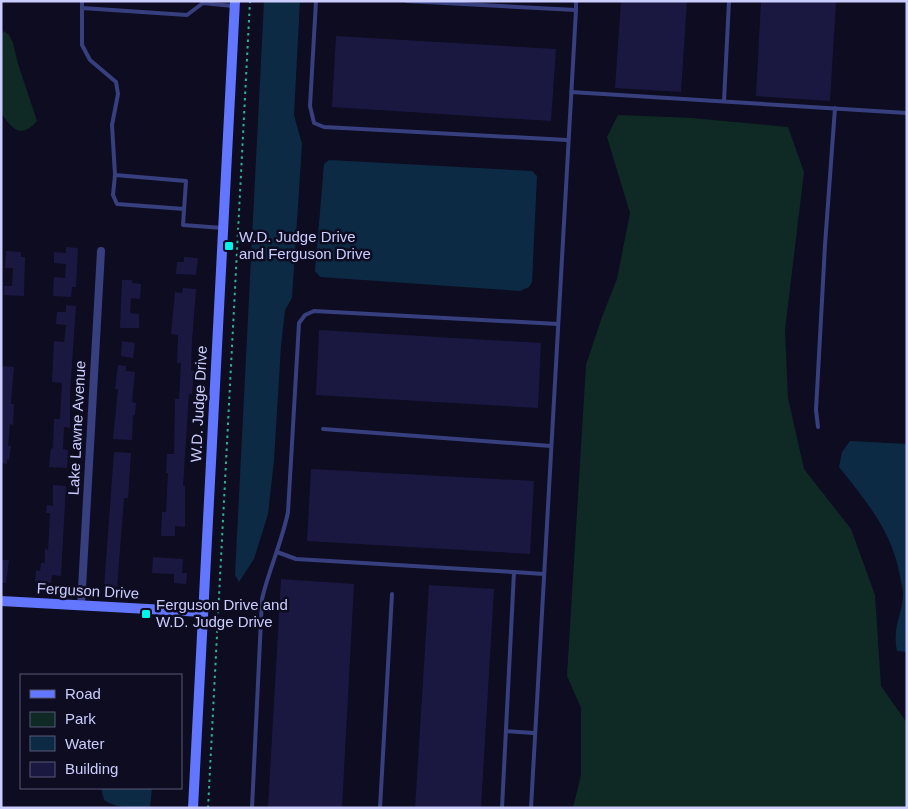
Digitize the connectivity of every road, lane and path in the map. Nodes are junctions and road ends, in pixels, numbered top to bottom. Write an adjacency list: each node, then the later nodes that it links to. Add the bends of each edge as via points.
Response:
1 (82, 1): 9 (lane)
2 (250, 1): 34 (path)
3 (316, 1): 15 (lane, via 310,106 314,123 324,127)
4 (407, 1): 10 (lane)
5 (576, 1): 10 (lane)
6 (730, 1): 12 (lane)
7 (202, 2): 8 (lane); 9 (lane, via 187,16)
8 (235, 4): 18 (street, W.D. Judge Drive)
9 (82, 8): 16 (lane, via 82,45 90,60 116,82 118,94 112,125)
10 (576, 10): 11 (lane)
11 (571, 92): 12 (lane); 15 (lane)
12 (724, 101): 13 (lane)
13 (834, 108): 14 (lane); 21 (lane, via 816,410)
14 (907, 113)
15 (567, 140): 20 (lane)
16 (115, 175): 17 (lane, via 113,196 117,204); 17 (lane, via 186,181)
17 (184, 209): 18 (lane, via 184,225)
18 (223, 228): 30 (street, W.D. Judge Drive)
19 (101, 252): 29 (street, Lake Lawne Avenue)
20 (558, 324): 23 (lane); 24 (lane, via 314,310 305,315 299,323 288,512)
21 (818, 427)
22 (323, 429): 23 (lane)
23 (551, 446): 26 (lane)
24 (277, 552): 25 (lane, via 296,559); 35 (lane, via 262,598)
25 (514, 572): 26 (lane); 31 (lane)
26 (544, 574): 32 (lane)
27 (392, 594): 36 (lane)
28 (1, 601): 29 (street, Ferguson Drive)
29 (81, 606): 30 (street, Ferguson Drive)
30 (203, 612): 33 (street, W.D. Judge Drive)
31 (506, 731): 32 (lane); 37 (lane)
32 (534, 733): 38 (lane)
33 (193, 808)
34 (208, 808)
35 (252, 808)
36 (380, 808)
37 (502, 808)
38 (531, 808)

